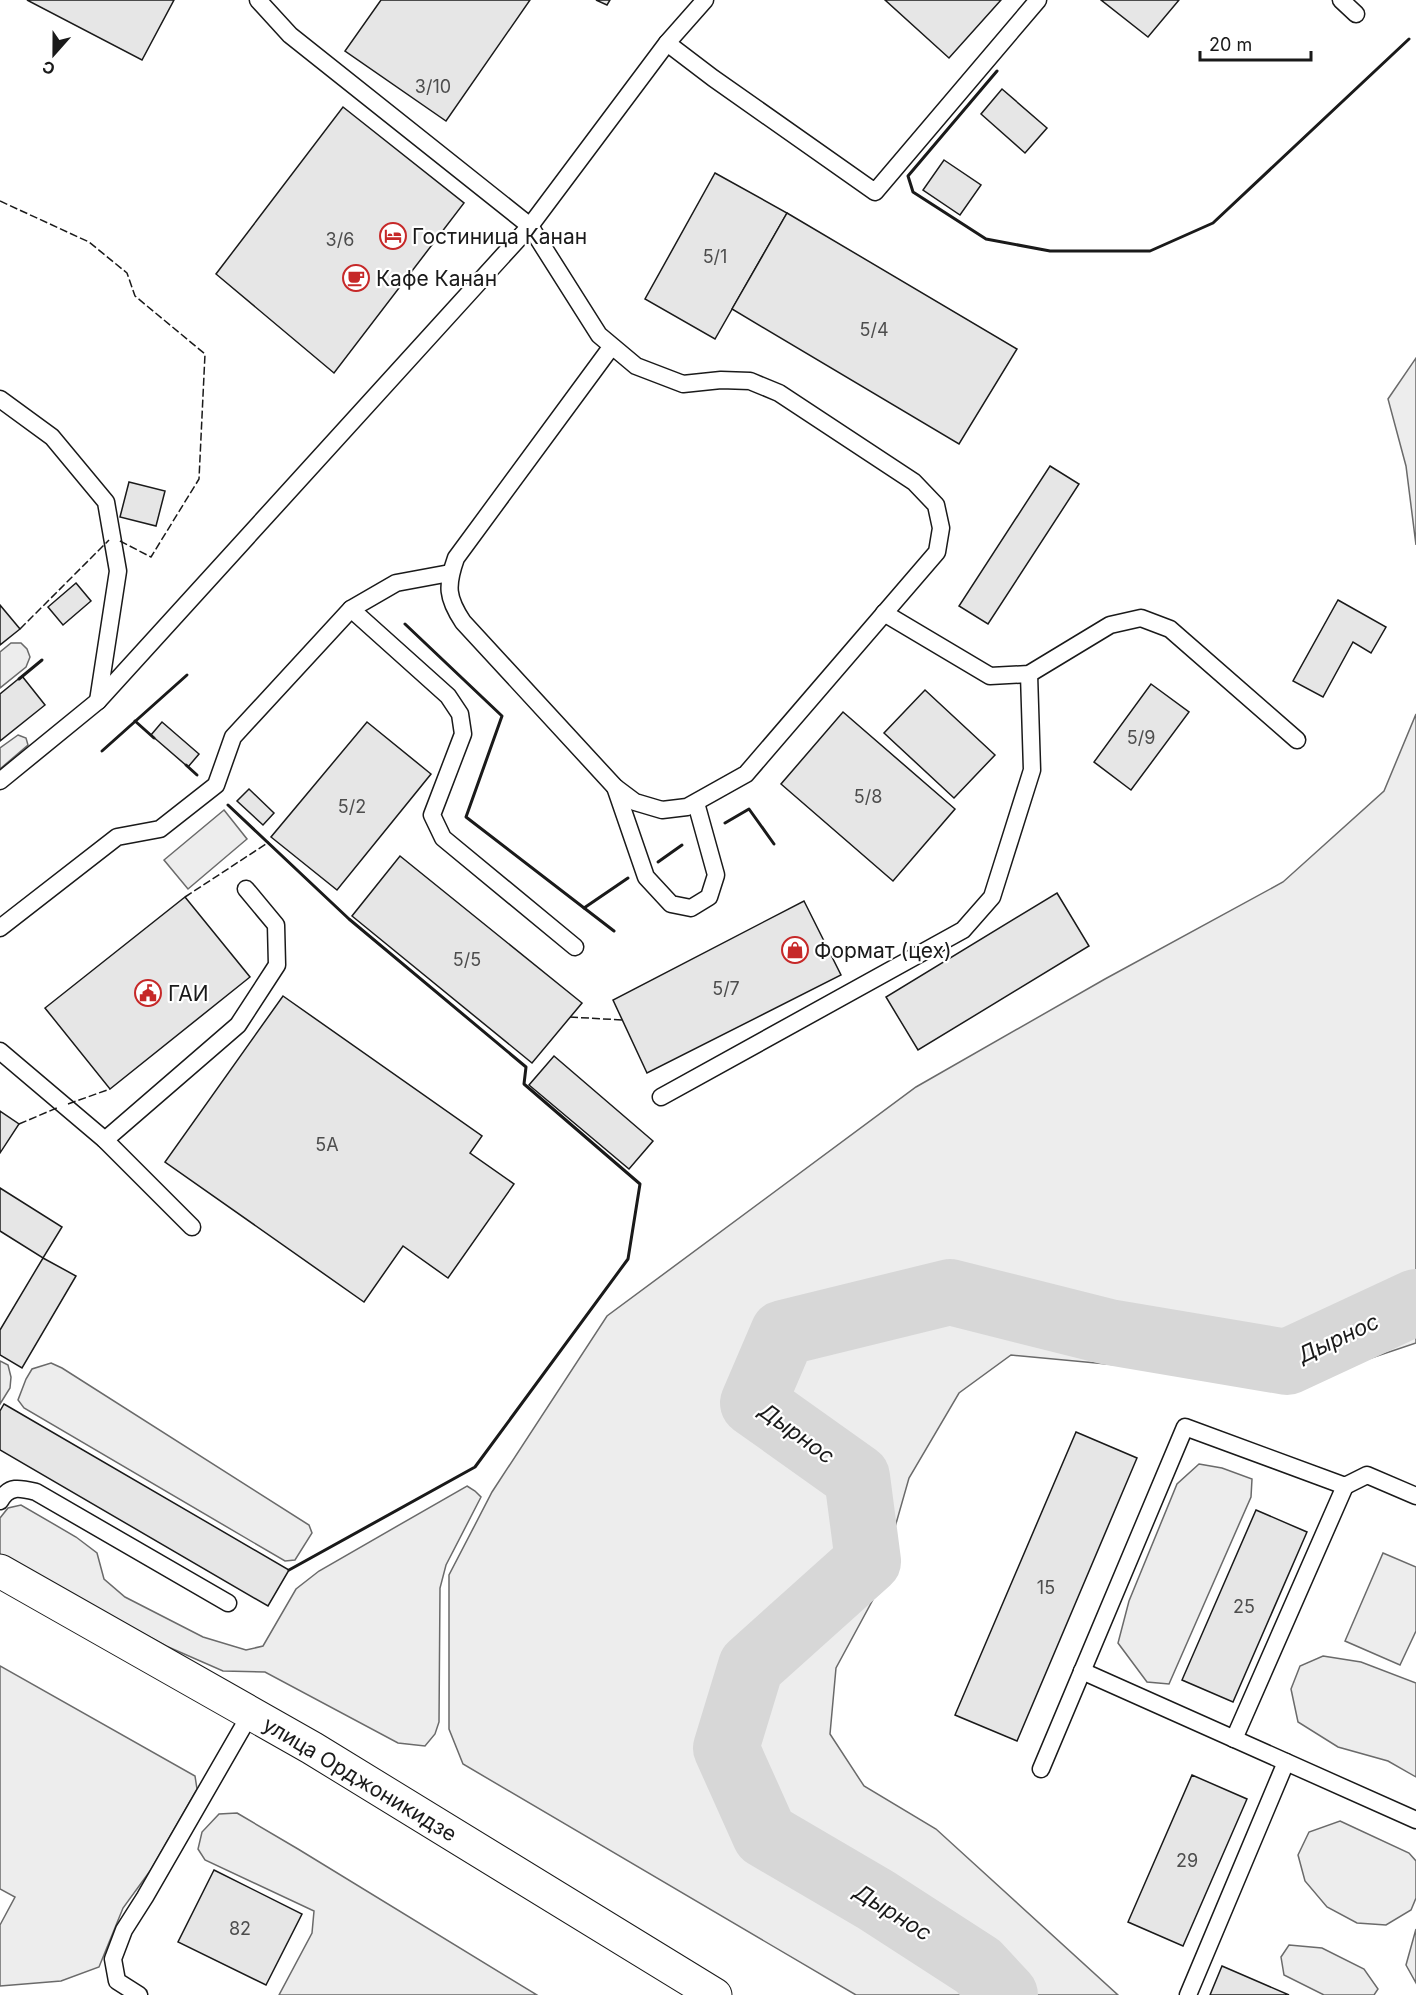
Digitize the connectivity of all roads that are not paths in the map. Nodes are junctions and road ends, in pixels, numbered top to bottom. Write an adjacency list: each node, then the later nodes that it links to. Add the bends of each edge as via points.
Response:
1 (258, 0): 7 (lane, via 290,35)
2 (705, 0): 6 (lane)
3 (1038, 0): 6 (lane, via 875,192)
4 (1341, 0): 5 (lane)
5 (1356, 14)
6 (667, 43): 7 (lane)
7 (530, 226): 8 (lane, via 599,335); 14 (lane)
8 (612, 346): 10 (lane, via 456,558); 12 (lane, via 636,366 683,384 750,381 779,393 914,482 936,505 941,528 937,552)
9 (0, 399): 14 (lane, via 52,437 106,502 118,571)
10 (450, 573): 11 (lane, via 396,583); 17 (lane, via 448,590 452,606 463,622)
11 (351, 609): 20 (lane, via 233,738 216,785 160,830 117,837); 21 (lane, via 448,696 460,714 463,734 432,815 443,838)
12 (884, 613): 13 (lane, via 990,676); 18 (lane, via 746,774)
13 (1029, 674): 15 (lane, via 1110,625 1141,618 1170,629); 23 (lane, via 1032,770 992,897 963,930)
14 (98, 701): 16 (lane)
15 (1297, 740)
16 (0, 781)
17 (615, 787): 18 (lane, via 635,802 662,810); 18 (lane, via 646,877 671,904 691,908 709,897 716,875)
18 (696, 803)
19 (246, 889): 24 (lane, via 276,925 277,965 238,1025)
20 (0, 928)
21 (575, 946)
22 (0, 1051): 24 (lane)
23 (661, 1097)
24 (105, 1140): 25 (lane)
25 (192, 1227)
26 (1345, 1486): 27 (lane, via 1368,1475); 31 (lane, via 1185,1427); 33 (lane)
27 (1416, 1496)
28 (0, 1501): 30 (lane, via 9,1490 36,1492)
29 (0, 1571): 32 (main road, улица Орджоникидзе)
30 (228, 1603)
31 (1082, 1671): 33 (lane); 35 (lane)
32 (250, 1713): 37 (lane, via 123,1930 113,1959 117,1981); 38 (main road, улица Орджоникидзе)
33 (1234, 1739): 34 (lane)
34 (1286, 1762): 36 (lane); 39 (lane)
35 (1041, 1769)
36 (1416, 1820)
37 (139, 1995)
38 (715, 1995)
39 (1188, 1995)

